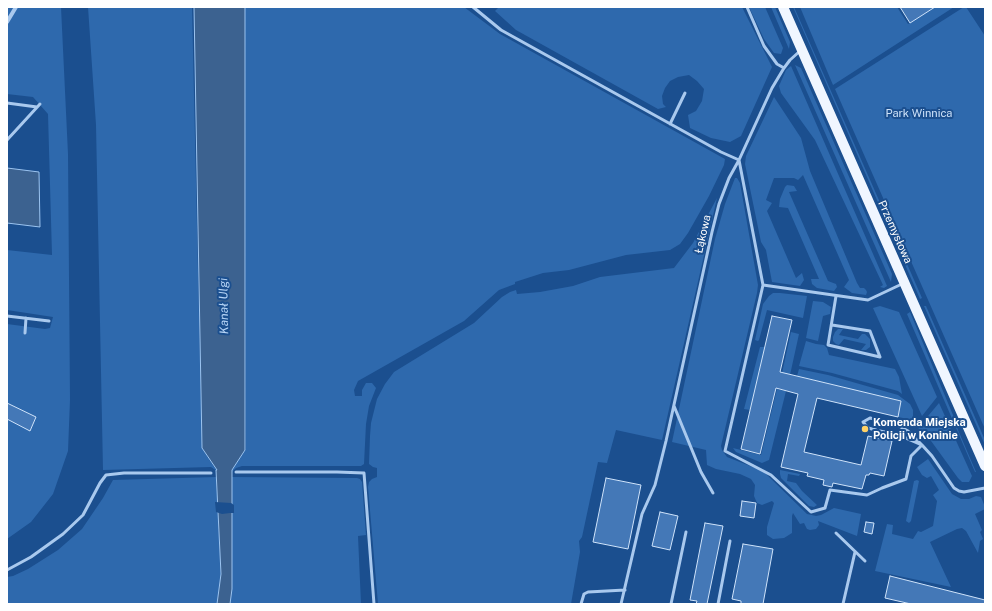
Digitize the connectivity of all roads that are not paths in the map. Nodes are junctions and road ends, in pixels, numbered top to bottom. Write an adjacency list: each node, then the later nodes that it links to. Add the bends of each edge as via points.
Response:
1 (16, 7): 5 (street)
2 (747, 7): 7 (lane, via 764,46 777,64)
3 (783, 7): 6 (main road, Przemysłowa)
4 (476, 8): 10 (lane, via 501,30)
5 (7, 22)
6 (802, 49): 7 (lane, Łąkowa); 13 (main road, Przemysłowa)
7 (784, 68): 12 (lane, Łąkowa)
8 (686, 93): 10 (lane)
9 (7, 103): 11 (lane, via 39,106)
10 (670, 124): 12 (lane)
11 (7, 140)
12 (739, 160): 14 (lane); 21 (lane, Łąkowa, via 724,191 712,232)
13 (905, 283): 15 (lane, via 868,300); 27 (main road, Przemysłowa)
14 (763, 285): 15 (lane); 26 (lane, via 725,451 771,475 811,512 825,508 830,490 867,495 906,479 911,456)
15 (836, 296): 19 (lane)
16 (7, 316): 17 (lane)
17 (26, 318): 18 (lane); 20 (lane)
18 (49, 321)
19 (832, 324): 19 (lane, via 870,331 880,357 828,344)
20 (25, 333)
21 (673, 405): 31 (lane, via 701,472); 38 (lane, Łąkowa, via 656,479 642,514)
22 (878, 420): 24 (lane, via 870,418 863,422 868,428)
23 (883, 421): 26 (lane, via 908,431)
24 (876, 430)
25 (880, 431): 26 (lane, via 899,435)
26 (922, 445): 30 (lane, via 954,488 964,492)
27 (985, 466)
28 (236, 472): 39 (lane, via 364,473)
29 (211, 473): 37 (lane, via 106,475 78,520 31,557)
30 (985, 488)
31 (714, 494)
32 (686, 532): 42 (lane)
33 (836, 533): 35 (lane)
34 (730, 541): 43 (lane)
35 (855, 552): 36 (lane); 44 (lane)
36 (865, 561)
37 (7, 570)
38 (625, 590): 40 (lane, via 588,592 584,594); 41 (lane, Łąkowa)
39 (374, 604)
40 (581, 604)
41 (621, 604)
42 (671, 604)
43 (718, 604)
44 (843, 604)

